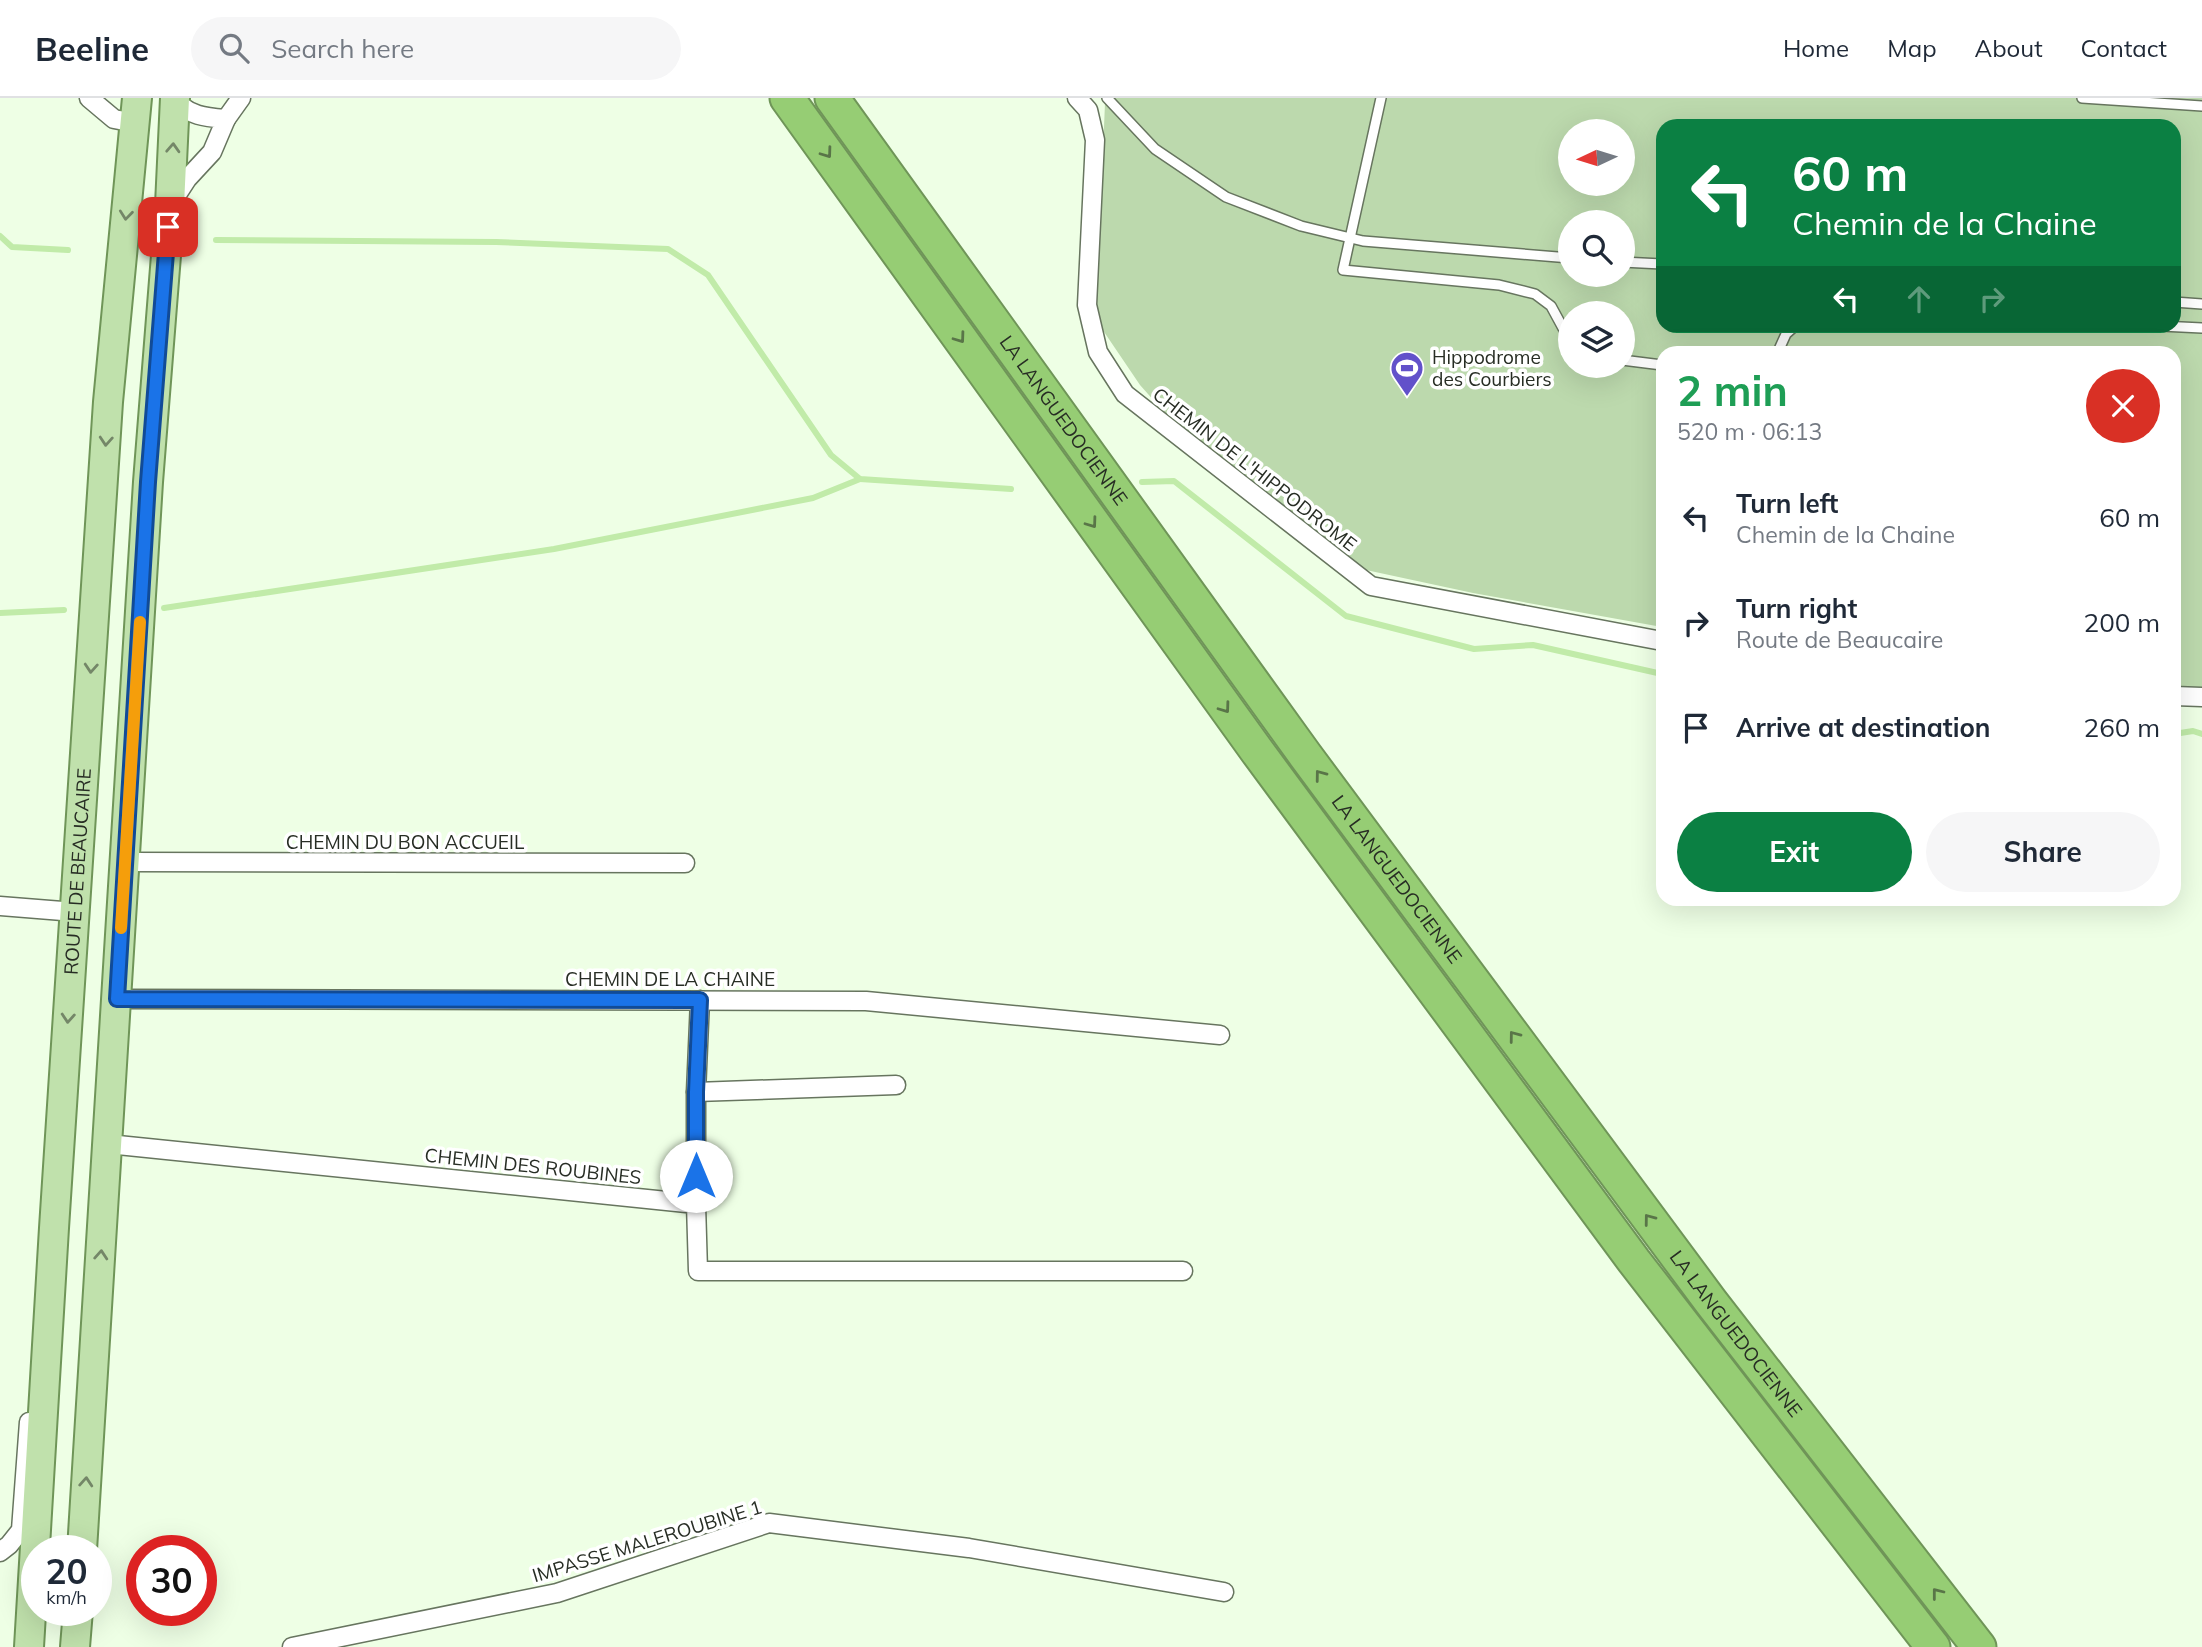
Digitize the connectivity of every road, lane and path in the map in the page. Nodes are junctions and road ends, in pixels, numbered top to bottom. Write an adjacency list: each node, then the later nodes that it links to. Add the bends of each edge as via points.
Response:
1 (89, 98): 11 (street, via 114,119)
2 (241, 98): 12 (street)
3 (787, 98): 48 (highway, LA LANGUEDOCIENNE, one-way to 48, via 1257,751 1601,1217)
4 (832, 98): 49 (highway, LA LANGUEDOCIENNE, one-way to 4, via 1710,1302 1305,755)
5 (1077, 98): 25 (street, CHEMIN DE L'HIPPODROME, via 1088,110 1095,140 1087,305 1098,352 1125,394 1371,586)
6 (1107, 98): 14 (lane, via 1155,149 1226,197)
7 (1381, 98): 14 (lane)
8 (2082, 98): 10 (lane)
9 (175, 99): 12 (street, via 187,112); 13 (main road, one-way to 9)
10 (2202, 106)
11 (136, 111): 31 (main road, ROUTE DE BEAUCAIRE, one-way to 31, via 108,402)
12 (226, 119): 13 (street, via 212,152)
13 (170, 205): 28 (main road)
14 (1350, 239): 15 (lane); 20 (lane, via 1343,270 1499,285 1535,294 1552,306)
15 (1558, 257)
16 (1635, 263): 17 (lane)
17 (1656, 264)
18 (2181, 302): 19 (lane)
19 (2202, 303)
20 (1558, 318)
21 (2181, 327): 22 (lane)
22 (2202, 328)
23 (1635, 362): 24 (lane)
24 (1656, 364)
25 (1656, 640)
26 (2181, 696): 27 (street)
27 (2202, 697)
28 (125, 862): 29 (street, CHEMIN DU BON ACCUEIL); 32 (main road)
29 (685, 863)
30 (0, 906): 31 (street)
31 (75, 912): 39 (main road, ROUTE DE BEAUCAIRE, one-way to 39)
32 (117, 999): 33 (street, CHEMIN DE LA CHAINE); 37 (main road)
33 (700, 1000): 34 (street, CHEMIN DE LA CHAINE, via 866,1001); 36 (street)
34 (1220, 1035)
35 (895, 1085): 36 (street)
36 (696, 1092): 38 (street)
37 (108, 1144): 38 (street, CHEMIN DES ROUBINES); 41 (main road, one-way to 37)
38 (696, 1204): 40 (street, via 698,1271)
39 (54, 1228): 42 (street, via 38,1299 21,1530); 45 (main road, ROUTE DE BEAUCAIRE)
40 (1183, 1271)
41 (83, 1535)
42 (0, 1552)
43 (1224, 1592): 47 (street, IMPASSE MALEROUBINE 1, via 969,1548 769,1522 556,1593)
44 (77, 1626): 46 (main road)
45 (29, 1647)
46 (75, 1647)
47 (292, 1647)
48 (1933, 1647)
49 (1979, 1647)

